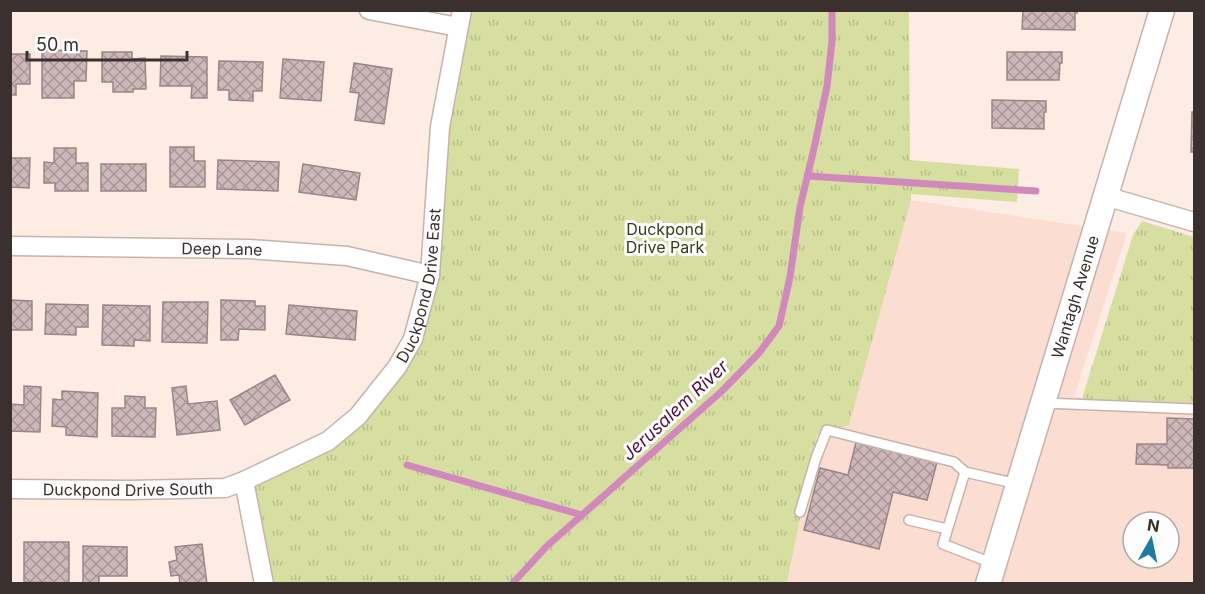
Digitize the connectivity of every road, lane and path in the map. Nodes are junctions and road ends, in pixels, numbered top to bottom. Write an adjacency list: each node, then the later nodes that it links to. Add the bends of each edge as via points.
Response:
1 (369, 10): 3 (street)
2 (1162, 10): 4 (main road, Wantagh Avenue)
3 (460, 19): 7 (street, Duckpond Drive East, via 440,127)
4 (1105, 196): 5 (street); 8 (main road, Wantagh Avenue)
5 (1194, 222)
6 (10, 246): 7 (street, Deep Lane, via 249,249 347,256)
7 (430, 275): 11 (street, Duckpond Drive East, via 413,339 397,367 358,416 328,441)
8 (1043, 402): 9 (lane); 12 (main road, Wantagh Avenue)
9 (1194, 409)
10 (965, 472): 12 (lane); 14 (lane, via 954,462 827,430); 16 (lane)
11 (244, 481): 13 (street, Duckpond Drive South, via 225,488); 18 (street)
12 (1018, 484): 17 (main road, Wantagh Avenue)
13 (10, 489)
14 (800, 512)
15 (909, 520): 16 (lane)
16 (947, 530): 17 (lane, via 943,544)
17 (991, 574)
18 (264, 584)

